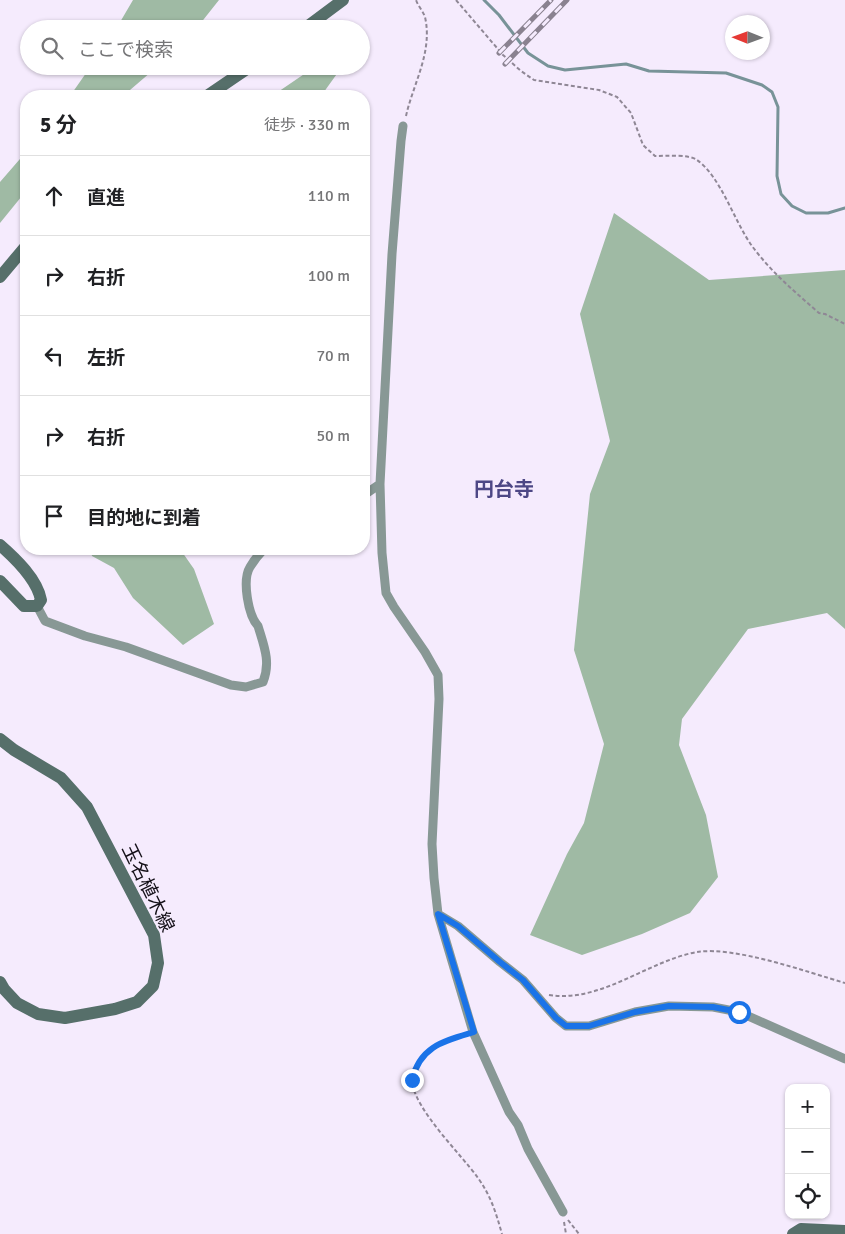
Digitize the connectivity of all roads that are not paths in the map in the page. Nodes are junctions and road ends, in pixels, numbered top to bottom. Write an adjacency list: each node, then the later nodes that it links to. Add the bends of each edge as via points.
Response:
1 (344, 0): 2 (main road)
2 (316, 20)
3 (238, 75): 4 (main road)
4 (216, 90)
5 (403, 126): 8 (street, via 392,254)
6 (20, 253): 7 (main road)
7 (0, 277)
8 (380, 484): 9 (street); 15 (street, via 386,593 438,675 432,844)
9 (370, 491)
10 (0, 545): 13 (main road, via 39,589 41,600)
11 (259, 555): 13 (street, via 250,566 247,577 247,600 267,656 267,672 262,682 246,687 231,685 45,621)
12 (0, 580): 13 (main road, via 24,606)
13 (37, 606)
14 (0, 738): 16 (main road, 玉名植木線, via 60,778 87,807 154,935 158,963 153,986 136,1002 65,1018 38,1014 17,1003)
15 (438, 914): 17 (street, via 458,926 523,980 566,1026 589,1026 669,1006 713,1007 739,1012); 18 (street, via 474,1032 509,1112)
16 (0, 982)
17 (845, 1059)
18 (563, 1212)
19 (845, 1231): 20 (main road, via 801,1229)
20 (793, 1234)

